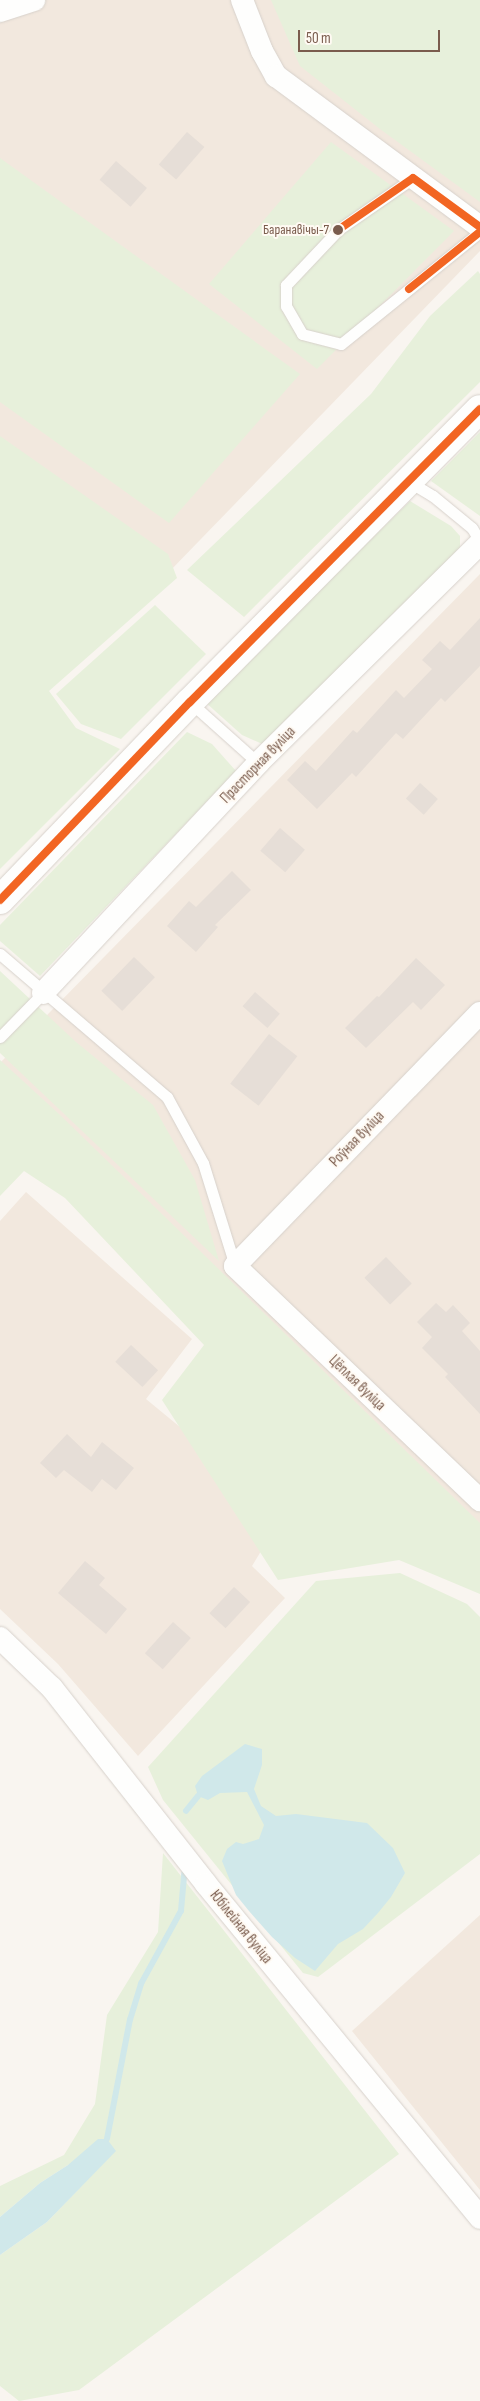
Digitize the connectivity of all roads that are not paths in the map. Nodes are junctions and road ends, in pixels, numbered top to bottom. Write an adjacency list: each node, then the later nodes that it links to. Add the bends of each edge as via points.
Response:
1 (34, 0): 3 (street)
2 (242, 0): 4 (street, via 262,51 276,76)
3 (0, 11)
4 (413, 178): 5 (street); 6 (lane, via 338,230 286,285 286,306 302,334 341,344)
5 (480, 227)
6 (480, 232)
7 (480, 409): 8 (main road)
8 (408, 481): 9 (lane, via 433,496 472,528); 10 (main road)
9 (480, 542): 11 (street, Прасторная вуліца)
10 (190, 702): 11 (lane); 12 (main road)
11 (258, 763): 14 (street, Прасторная вуліца)
12 (0, 900)
13 (0, 954): 14 (lane)
14 (42, 993): 16 (lane); 17 (lane, via 167,1097 203,1163)
15 (478, 1019): 17 (street, Роўная вуліца)
16 (0, 1037)
17 (234, 1266): 18 (street, Цёплая вуліца)
18 (480, 1500)
19 (0, 1638): 20 (street, Юбілейная вуліца, via 52,1688 206,1884)
20 (480, 2218)

